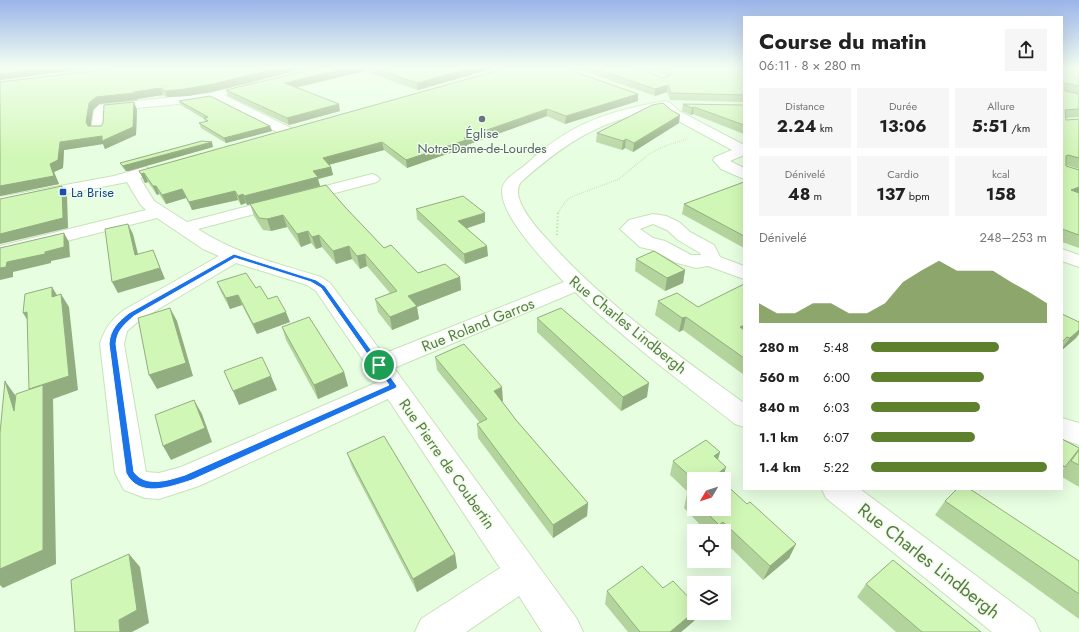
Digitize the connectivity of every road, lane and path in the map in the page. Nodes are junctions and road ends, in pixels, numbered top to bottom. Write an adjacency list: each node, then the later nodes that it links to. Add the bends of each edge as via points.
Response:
1 (200, 97): 7 (street, via 103,108 100,110)
2 (217, 97): 8 (street)
3 (645, 98): 4 (street)
4 (665, 105): 5 (street); 9 (street, via 675,114); 19 (street, Rue Charles Lindbergh, via 646,108 582,130 539,152 511,184 512,200 523,222)
5 (686, 106)
6 (302, 129): 8 (street)
7 (98, 130)
8 (288, 132): 10 (street)
9 (709, 132): 11 (street); 19 (path, via 673,143 646,156 616,180 568,200 560,207 557,216 558,228 554,246)
10 (269, 138)
11 (743, 151): 13 (street, via 720,160 726,166)
12 (159, 169): 14 (street)
13 (743, 174)
14 (131, 176): 16 (street); 17 (street, Rue Pierre de Coubertin, via 148,204)
15 (372, 179): 18 (street)
16 (0, 202)
17 (159, 212): 18 (street, Rue Pierre de Coubertin); 20 (street)
18 (182, 228): 22 (street, Rue Pierre de Coubertin)
19 (544, 249): 26 (street, Rue Charles Lindbergh)
20 (0, 252)
21 (1063, 255): 24 (street)
22 (234, 256): 27 (street, Rue Pierre de Coubertin, via 314,281 323,287); 28 (street, via 132,314 117,327 113,335 127,461 135,481 159,486 188,477)
23 (710, 260): 25 (street)
24 (1079, 261)
25 (743, 273)
26 (576, 284): 27 (street, Rue Roland Garros); 29 (street, Rue Charles Lindbergh)
27 (379, 365): 28 (street, Rue Pierre de Coubertin)
28 (393, 386): 33 (street, Rue Pierre de Coubertin)
29 (743, 416)
30 (1063, 428): 31 (street)
31 (1079, 434)
32 (838, 490): 36 (street, Rue Charles Lindbergh)
33 (522, 574): 34 (street); 35 (street, Rue Pierre de Coubertin)
34 (434, 632)
35 (564, 632)
36 (1021, 632)

